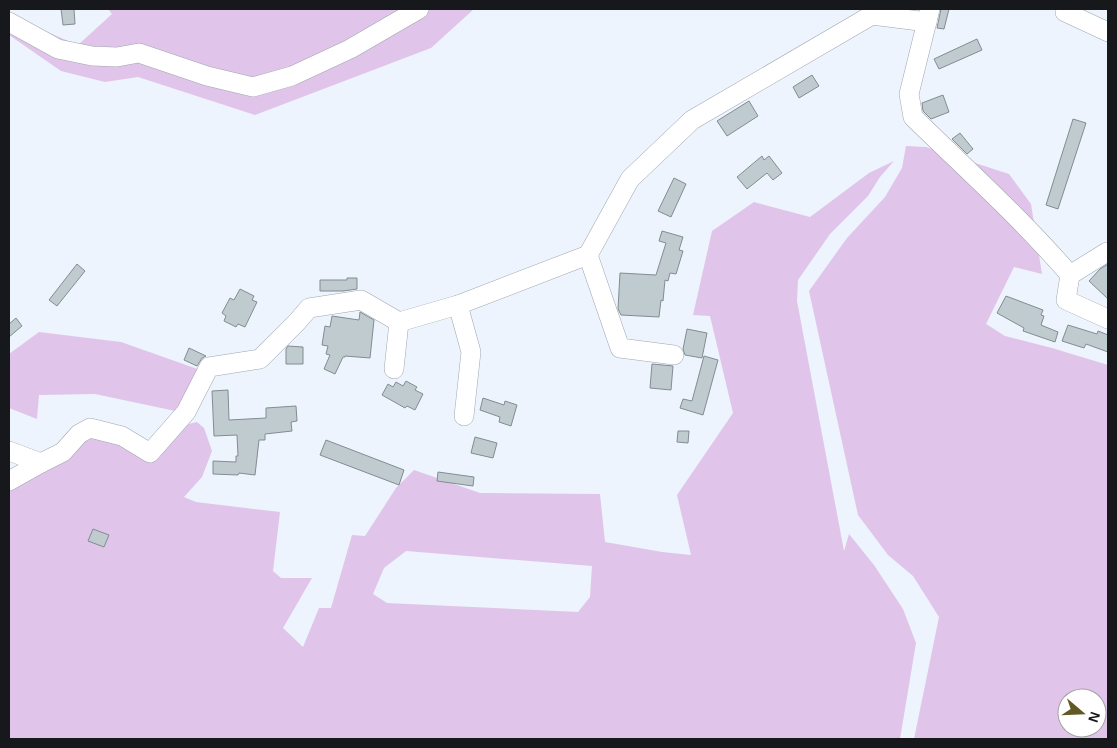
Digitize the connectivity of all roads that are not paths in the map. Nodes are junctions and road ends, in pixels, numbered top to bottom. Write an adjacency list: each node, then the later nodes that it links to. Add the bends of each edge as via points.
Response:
1 (419, 9): 4 (street, via 350,49 292,76 253,87 207,76 139,52 117,57 58,49)
2 (1065, 9): 5 (street, via 1065,12)
3 (928, 15): 7 (street, via 872,15 692,120 630,179); 8 (street, via 909,94 913,116 1036,235)
4 (9, 22)
5 (1108, 32)
6 (1108, 250): 8 (street)
7 (588, 255): 9 (street); 12 (street, via 620,348)
8 (1070, 275): 10 (street, via 1066,300)
9 (458, 305): 11 (street); 14 (street, via 471,352)
10 (1108, 319)
11 (399, 322): 13 (street); 16 (street, via 361,300 309,308 260,359 209,368 186,412 150,452 122,436 90,428 79,434 63,452)
12 (674, 355)
13 (394, 369)
14 (464, 416)
15 (9, 452): 16 (street)
16 (41, 464): 17 (street)
17 (9, 481)

